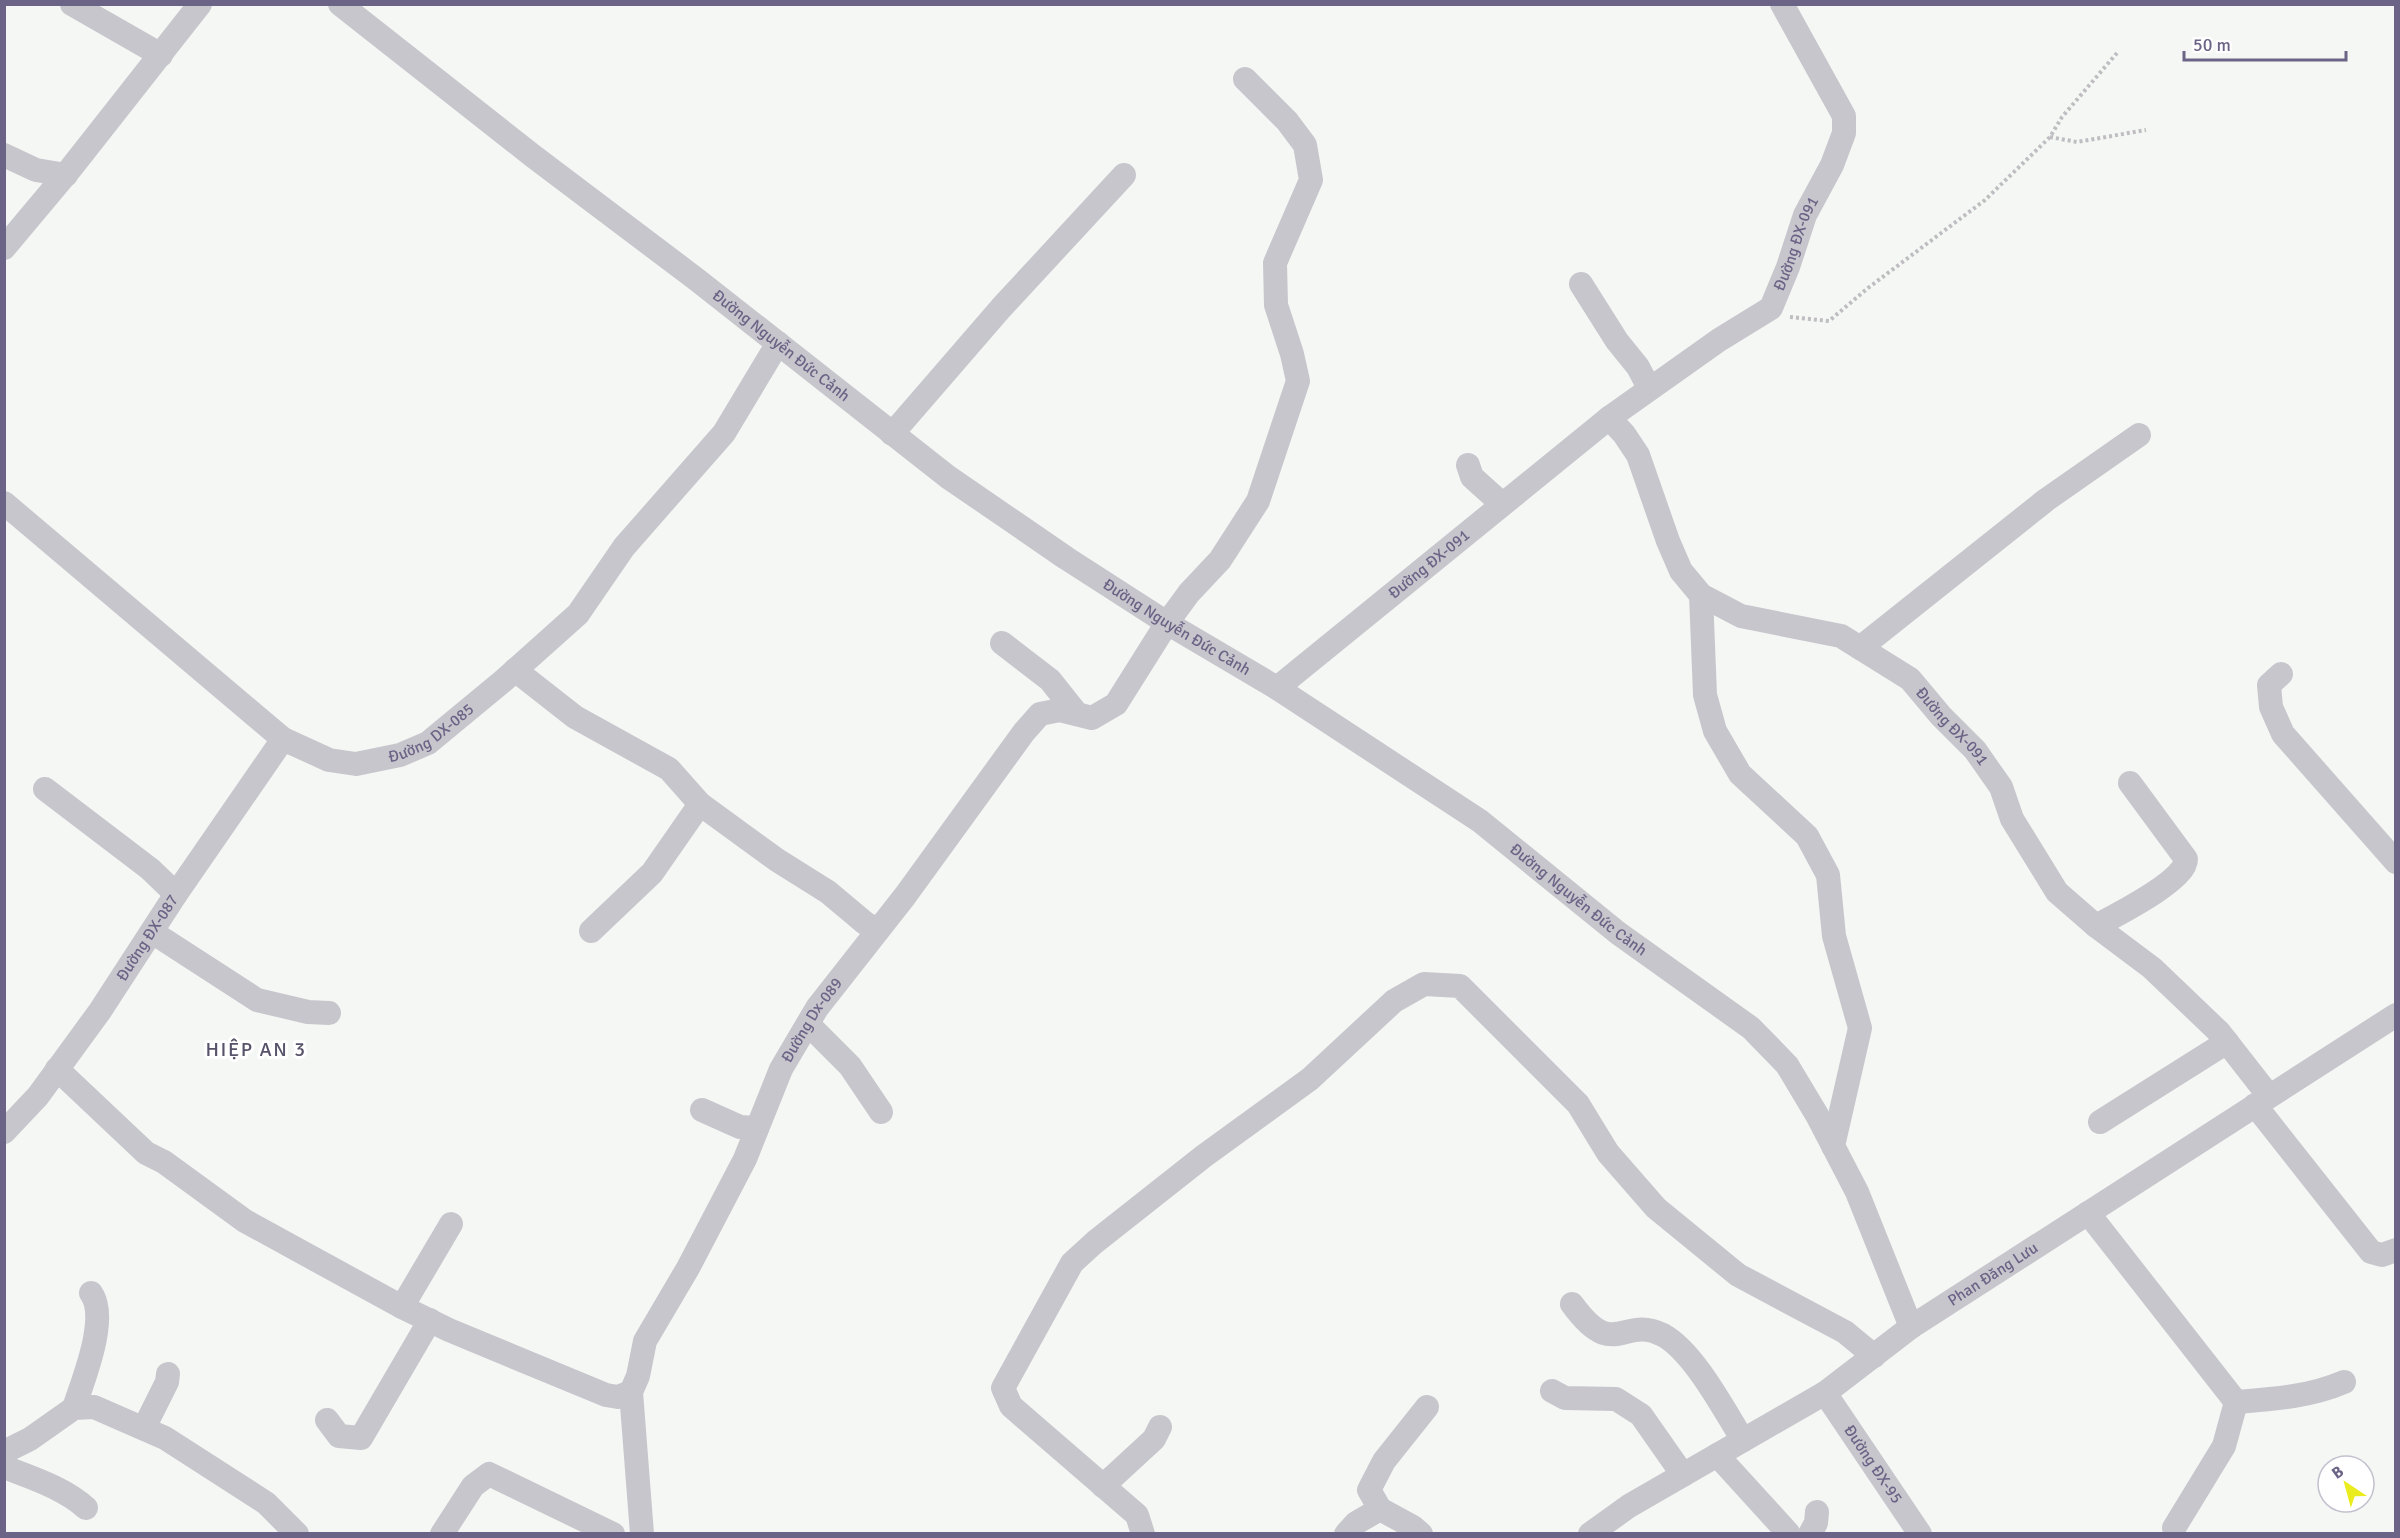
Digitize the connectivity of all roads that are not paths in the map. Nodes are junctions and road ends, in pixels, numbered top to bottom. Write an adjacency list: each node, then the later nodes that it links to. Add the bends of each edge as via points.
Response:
1 (72, 4): 5 (street)
2 (200, 4): 5 (street)
3 (340, 4): 12 (street, Đường Nguyễn Đức Cảnh)
4 (1782, 4): 13 (street, Đường ĐX-091, via 1844,116 1844,134 1805,215 1771,308)
5 (161, 55): 8 (street)
6 (1245, 79): 21 (street, Đường Dx-089, via 1305,145 1311,180 1275,263 1276,305 1298,381 1258,501 1220,560)
7 (4, 155): 8 (street, via 36,170)
8 (66, 175): 10 (street)
9 (1124, 175): 15 (street)
10 (4, 248)
11 (1581, 284): 13 (street)
12 (778, 343): 15 (street, Đường Nguyễn Đức Cảnh); 24 (street, Đường DX-085, via 724,433 624,547 578,614)
13 (1649, 387): 14 (street, Đường ĐX-091)
14 (1609, 418): 19 (street, Đường ĐX-091); 20 (street, Đường ĐX-091, via 1638,455 1681,572)
15 (892, 434): 21 (street, Đường Nguyễn Đức Cảnh, via 948,477)
16 (2139, 435): 23 (street, via 2046,501)
17 (1468, 465): 19 (street, via 1472,477)
18 (4, 503): 28 (street, Đường DX-085)
19 (1502, 504): 26 (street, Đường ĐX-091)
20 (1701, 595): 23 (street, Đường ĐX-091, via 1741,616 1841,636); 49 (street, via 1705,695 1715,731 1740,774 1807,836 1828,875 1834,936 1860,1028)
21 (1167, 623): 26 (street, Đường Nguyễn Đức Cảnh); 27 (street, Đường Dx-089, via 1116,704 1092,718)
22 (1002, 643): 27 (street, via 1050,680)
23 (1860, 648): 34 (street, Đường ĐX-091, via 1910,679 1975,750 2001,787 2012,819 2057,892)
24 (515, 669): 28 (street, Đường DX-085, via 428,742 400,755 356,764 329,760); 31 (street, via 575,717 669,770)
25 (2281, 674): 32 (street, via 2269,685 2271,707 2283,734)
26 (1277, 688): 49 (street, Đường Nguyễn Đức Cảnh, via 1480,821 1617,933 1751,1028 1787,1065)
27 (1077, 714): 35 (street, Đường Dx-089, via 1060,710 1040,714)
28 (283, 739): 33 (street, Đường ĐX-087)
29 (2130, 783): 34 (street, via 2186,864 2156,891)
30 (45, 789): 33 (street, via 150,869)
31 (700, 804): 35 (street); 36 (street, via 652,873)
32 (2396, 862)
33 (176, 894): 37 (street, Đường ĐX-087)
34 (2096, 926): 41 (street, Đường ĐX-091, via 2152,968)
35 (878, 930): 40 (street, Đường Dx-089)
36 (591, 931)
37 (152, 932): 38 (street, via 256,1000); 42 (street, Đường ĐX-087)
38 (329, 1013)
39 (2396, 1015): 43 (street, Phan Đăng Lưu)
40 (808, 1024): 45 (street, via 850,1066); 48 (street, Đường Dx-089, via 781,1069)
41 (2228, 1042): 43 (street, Đường ĐX-091); 47 (street)
42 (57, 1069): 46 (street, Đường ĐX-087); 55 (street, via 146,1153 246,1221)
43 (2262, 1101): 50 (street, Phan Đăng Lưu); 52 (street, Đường ĐX-091, via 2371,1252 2382,1256)
44 (702, 1110): 48 (street, via 740,1127)
45 (881, 1112)
46 (9, 1120)
47 (2100, 1122)
48 (758, 1128): 62 (street, Đường Dx-089, via 688,1268 645,1341)
49 (1833, 1146): 57 (street, Đường Nguyễn Đức Cảnh, via 1857,1192)
50 (2088, 1213): 57 (street, Phan Đăng Lưu); 64 (street)
51 (451, 1224): 55 (street)
52 (2396, 1250)
53 (91, 1293): 66 (street, via 98,1313)
54 (1572, 1304): 70 (street, via 1598,1332 1615,1336 1640,1329 1663,1335 1690,1357)
55 (402, 1306): 56 (street)
56 (430, 1320): 62 (street, via 606,1395 618,1397); 67 (street, via 361,1438 339,1436)
57 (1911, 1327): 58 (street, Phan Đăng Lưu)
58 (1874, 1356): 63 (street, Phan Đăng Lưu); 75 (street, via 1845,1332 1738,1275 1656,1208 1608,1153 1578,1104 1497,1021 1460,986 1424,984 1394,1001 1310,1079 1195,1163 1072,1263 1003,1388 1011,1406)
59 (168, 1374): 69 (street)
60 (2344, 1382): 64 (street, via 2286,1398)
61 (1552, 1391): 74 (street, via 1565,1398 1616,1399 1641,1414)
62 (631, 1392): 82 (street, Đường Dx-089)
63 (1825, 1393): 70 (street, Phan Đăng Lưu); 88 (street, Đường ĐX-95)
64 (2236, 1402): 78 (street, via 2224,1446)
65 (1427, 1407): 77 (street, via 1384,1461 1369,1490)
66 (74, 1408): 69 (street, via 94,1407); 71 (street)
67 (327, 1420)
68 (1160, 1427): 75 (street, via 1154,1439)
69 (144, 1428): 79 (street, via 266,1503)
70 (1743, 1440): 72 (street, Phan Đăng Lưu)
71 (4, 1452)
72 (1717, 1455): 74 (street, Phan Đăng Lưu); 87 (street)
73 (4, 1467): 76 (street, via 35,1479)
74 (1683, 1475): 86 (street, Phan Đăng Lưu)
75 (1103, 1486): 83 (street, via 1137,1515)
76 (86, 1508)
77 (1380, 1509): 84 (street); 85 (street)
78 (2174, 1528)
79 (297, 1533)
80 (442, 1533): 81 (street, via 473,1486 489,1474)
81 (612, 1533)
82 (642, 1533)
83 (1143, 1533)
84 (1346, 1533)
85 (1421, 1533)
86 (1590, 1533)
87 (1789, 1533)
88 (1920, 1533)

